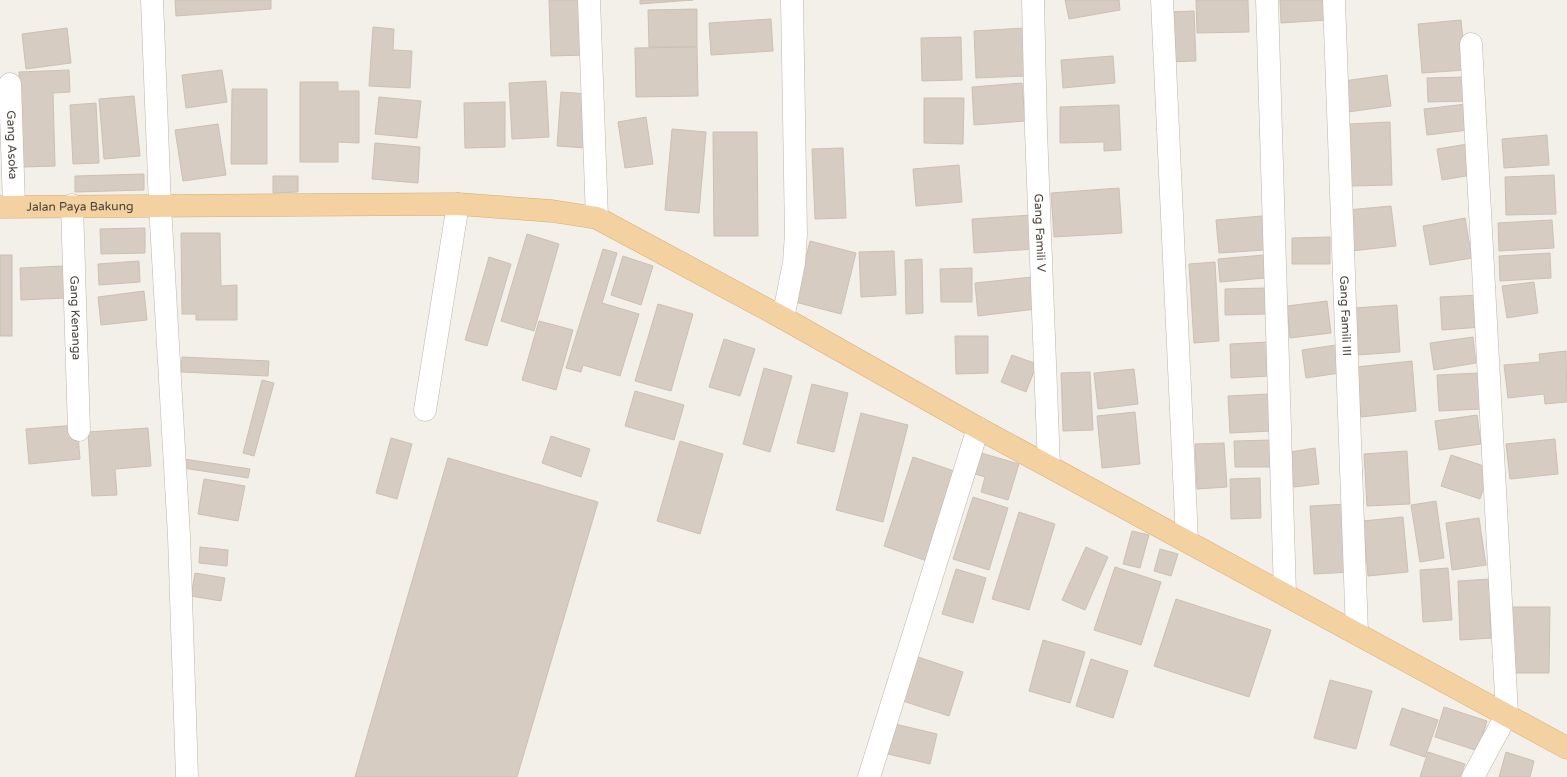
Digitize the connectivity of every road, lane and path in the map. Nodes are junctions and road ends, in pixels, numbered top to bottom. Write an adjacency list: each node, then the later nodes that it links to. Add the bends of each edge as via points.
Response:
1 (152, 0): 11 (street)
2 (589, 0): 14 (street)
3 (792, 0): 15 (street, via 796,234 794,263)
4 (1034, 0): 19 (street, Gang Famili V, via 1036,131)
5 (1162, 0): 20 (street)
6 (1268, 0): 21 (street)
7 (1334, 0): 22 (street, Gang Famili III)
8 (1471, 44): 23 (street)
9 (10, 84): 12 (street, Gang Asoka)
10 (458, 204): 11 (main road, Jalan Paya Bakung); 14 (main road, Jalan Paya Bakung, via 552,211); 16 (street)
11 (160, 205): 13 (main road, Jalan Paya Bakung); 25 (street, via 179,536)
12 (7, 206): 13 (main road, Jalan Paya Bakung)
13 (72, 206): 18 (street, Gang Kenanga)
14 (597, 218): 15 (main road, Jalan Paya Bakung)
15 (784, 318): 17 (main road, Jalan Paya Bakung)
16 (425, 410)
17 (978, 428): 19 (main road, Jalan Paya Bakung); 26 (street)
18 (79, 430)
19 (1049, 466): 20 (main road, Jalan Paya Bakung)
20 (1187, 540): 21 (main road, Jalan Paya Bakung)
21 (1285, 594): 22 (main road, Jalan Paya Bakung)
22 (1357, 632): 23 (main road, Jalan Paya Bakung)
23 (1507, 714): 24 (main road, Jalan Paya Bakung); 27 (street)
24 (1567, 748)
25 (187, 777)
26 (869, 777)
27 (1473, 777)

